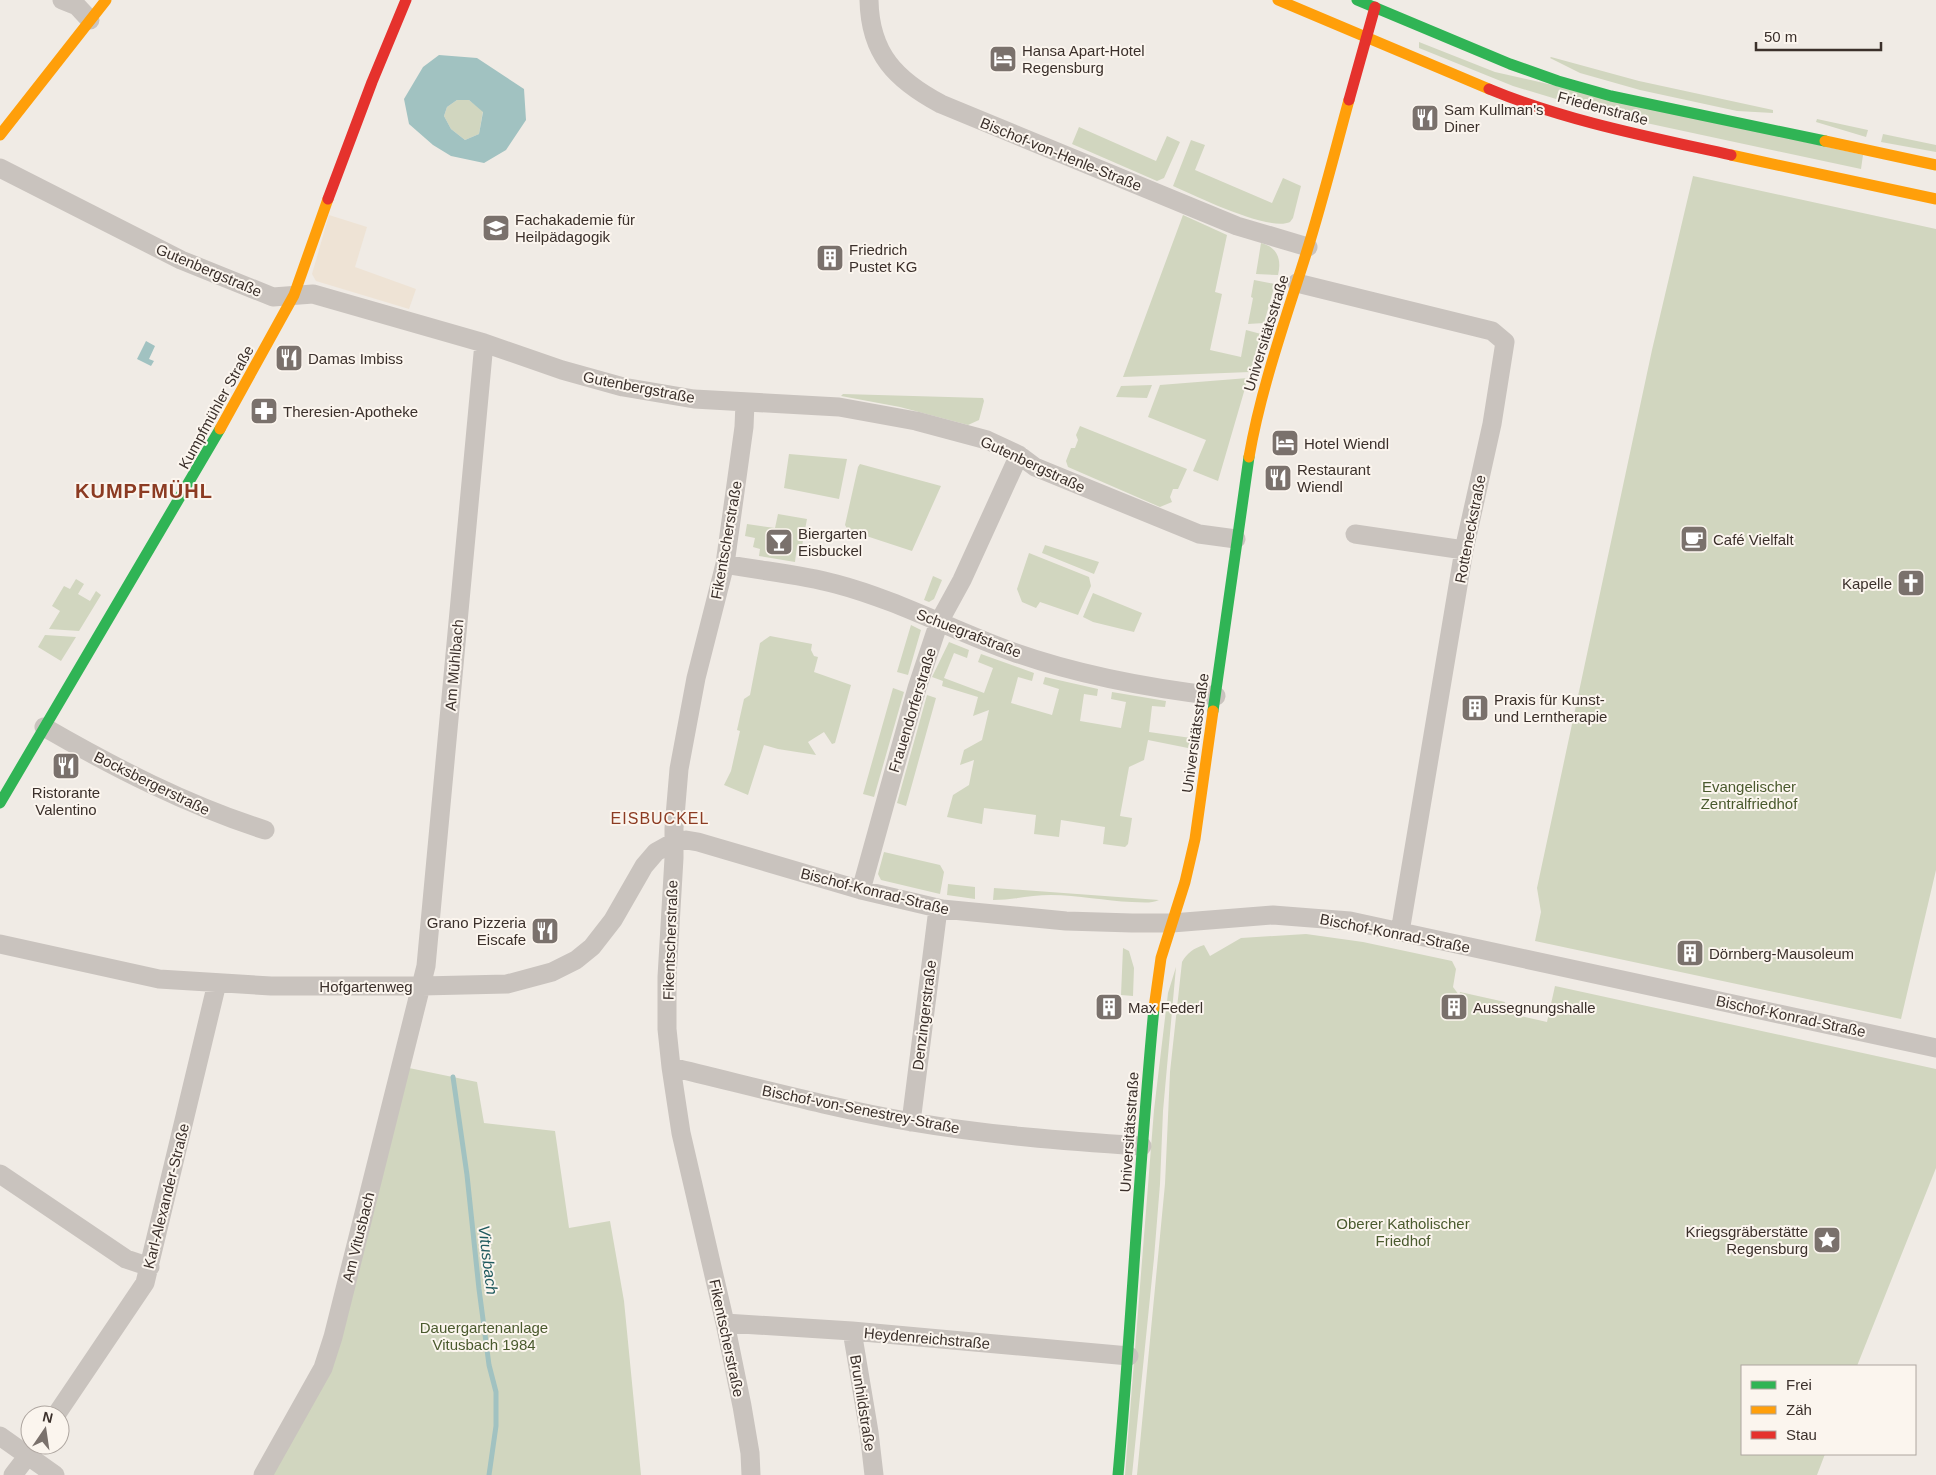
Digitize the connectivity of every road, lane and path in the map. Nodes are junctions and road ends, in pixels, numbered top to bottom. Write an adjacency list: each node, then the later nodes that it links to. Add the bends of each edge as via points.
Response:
1 (62, 0): 8 (street, via 77,6)
2 (106, 0): 8 (street)
3 (406, 0): 16 (street, Kumpfmühler Straße, via 369,90)
4 (869, 0): 14 (street, Bischof-von-Henle-Straße, via 872,28 885,59 897,75 916,91 1237,226)
5 (1278, 0): 9 (street, Friedenstraße)
6 (1357, 0): 7 (street, Friedenstraße)
7 (1375, 8): 9 (street, Universitätsstraße); 11 (street, Friedenstraße, via 1510,64 1611,96)
8 (90, 20): 10 (street)
9 (1367, 38): 13 (street, Friedenstraße, via 1506,96 1559,113 1669,141); 14 (street, Universitätsstraße)
10 (2, 127)
11 (1936, 165)
12 (0, 168): 16 (street, Gutenbergstraße, via 190,264 273,298)
13 (1936, 199)
14 (1308, 247): 15 (street, Universitätsstraße)
15 (1297, 283): 21 (street, Universitätsstraße, via 1255,422); 22 (street, Rotteneckstraße, via 1492,331 1506,342 1492,424)
16 (294, 296): 17 (street, Gutenbergstraße, via 313,294); 26 (street, Kumpfmühler Straße, via 198,469)
17 (484, 343): 18 (street, Gutenbergstraße, via 623,387 694,399); 36 (street, Am Mühlbach)
18 (745, 403): 19 (street, Gutenbergstraße, via 865,411 987,440); 23 (street, Fikentscherstraße)
19 (1019, 455): 21 (street, Gutenbergstraße, via 1035,467 1165,521 1199,534); 24 (street, Frauendorferstraße)
20 (1355, 534): 22 (street)
21 (1236, 539): 25 (street, Universitätsstraße)
22 (1464, 550): 33 (street, Rotteneckstraße)
23 (725, 564): 24 (street, Schuegrafstraße, via 836,584); 29 (street, Fikentscherstraße, via 696,678 679,769)
24 (940, 622): 25 (street, Schuegrafstraße, via 1013,652 1070,669 1120,681); 30 (street, Frauendorferstraße)
25 (1216, 696): 32 (street, Universitätsstraße, via 1195,839)
26 (44, 727): 27 (street, Kumpfmühler Straße); 28 (street, Bocksbergerstraße, via 119,769 192,804)
27 (0, 804)
28 (265, 830)
29 (674, 842): 30 (street, Bischof-Konrad-Straße, via 698,842); 36 (street, Hofgartenweg, via 656,852 644,866 613,920 592,947 576,960 552,972 507,984); 38 (street, Fikentscherstraße, via 667,977)
30 (861, 890): 31 (street, Bischof-Konrad-Straße)
31 (938, 909): 32 (street, Bischof-Konrad-Straße, via 1132,924); 39 (street, Denzingerstraße)
32 (1172, 923): 33 (street, Bischof-Konrad-Straße, via 1283,915 1350,921); 40 (street, Universitätsstraße, via 1161,958 1155,996)
33 (1400, 932): 37 (street, Bischof-Konrad-Straße)
34 (0, 944): 35 (street, Hofgartenweg, via 159,979)
35 (217, 983): 36 (street, Hofgartenweg); 42 (street, Karl-Alexander-Straße)
36 (422, 986): 53 (street, Am Vitusbach, via 334,1337 323,1368)
37 (1936, 1048)
38 (671, 1067): 39 (street, Bischof-von-Senestrey-Straße); 43 (street, Fikentscherstraße, via 681,1132)
39 (911, 1122): 40 (street, Bischof-von-Senestrey-Straße, via 994,1134)
40 (1142, 1146): 45 (street, Universitätsstraße)
41 (0, 1174): 42 (street, via 126,1259)
42 (150, 1267): 46 (street, Karl-Alexander-Straße, via 145,1283)
43 (725, 1323): 44 (street, Heydenreichstraße); 54 (street, Fikentscherstraße, via 742,1406)
44 (852, 1331): 45 (street, Heydenreichstraße); 55 (street, Brunhildstraße)
45 (1129, 1356): 56 (street, Universitätsstraße)
46 (63, 1405)
47 (0, 1436): 48 (street)
48 (20, 1445)
49 (29, 1455): 51 (street)
50 (36, 1455): 52 (street)
51 (13, 1475)
52 (55, 1475)
53 (263, 1475)
54 (751, 1475)
55 (874, 1475)
56 (1118, 1475)

